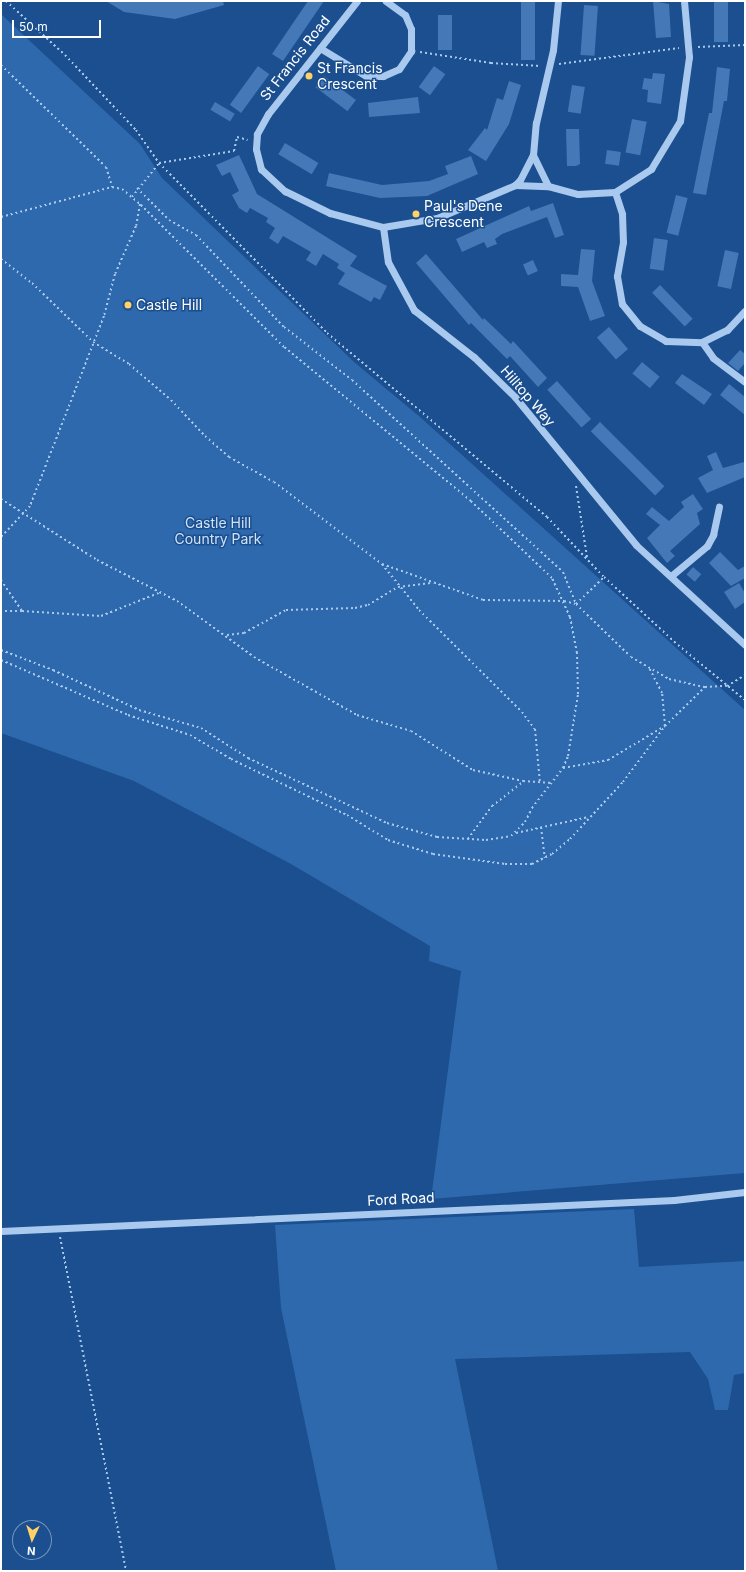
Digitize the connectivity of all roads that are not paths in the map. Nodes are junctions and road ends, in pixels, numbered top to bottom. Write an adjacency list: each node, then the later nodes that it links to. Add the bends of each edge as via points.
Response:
1 (357, 1): 5 (street, St Francis Road)
2 (386, 1): 5 (street, via 408,21 412,38 411,51 398,69 374,77 358,74)
3 (558, 1): 6 (street, via 550,64 536,123)
4 (684, 1): 9 (street, via 688,47 680,121 651,169)
5 (320, 48): 10 (street, St Francis Road, via 271,111 257,134 255,142 261,169 285,191 330,213)
6 (533, 155): 7 (street); 8 (street)
7 (515, 185): 8 (street); 10 (street, via 437,218)
8 (548, 186): 9 (street, via 578,194)
9 (615, 192): 12 (street, via 622,214 622,242 617,276 622,304 640,326 666,341)
10 (383, 227): 15 (street, Hilltop Way, via 388,262 414,310 474,357 515,396 636,545)
11 (745, 311): 12 (street, via 727,330)
12 (702, 342): 13 (street, via 713,358)
13 (745, 382)
14 (719, 507): 15 (street, via 713,534 707,546)
15 (671, 576): 16 (street, Hilltop Way)
16 (745, 645)
17 (745, 1192): 18 (street, Ford Road, via 674,1200)
18 (1, 1231)

